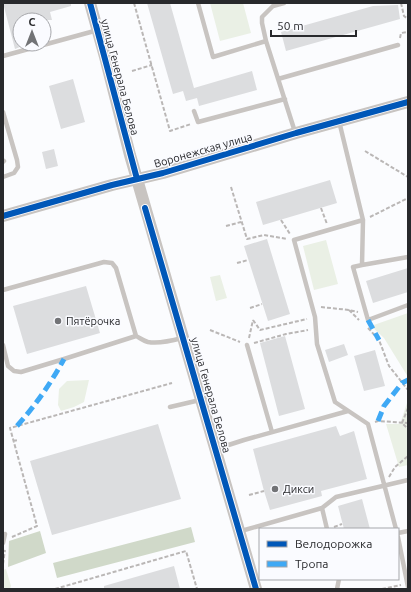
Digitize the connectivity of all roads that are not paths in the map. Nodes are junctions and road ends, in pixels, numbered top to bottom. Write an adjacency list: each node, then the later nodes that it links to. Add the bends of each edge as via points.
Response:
1 (90, 3): 4 (street, улица Генерала Белова)
2 (198, 3): 5 (lane, via 213,57)
3 (284, 3): 5 (lane, via 273,6 262,17)
4 (98, 30): 7 (lane); 16 (street, улица Генерала Белова)
5 (266, 41): 8 (lane)
6 (398, 45): 8 (lane)
7 (3, 56)
8 (278, 79): 9 (lane)
9 (285, 99): 11 (lane, via 198,122); 14 (lane)
10 (408, 102): 13 (street, Воронежская улица)
11 (194, 111)
12 (3, 112): 15 (lane, via 18,167 14,173)
13 (339, 122): 14 (street, Воронежская улица); 18 (lane)
14 (296, 133): 16 (street, Воронежская улица)
15 (3, 177)
16 (137, 179): 17 (street, Воронежская улица); 24 (street, улица Генерала Белова)
17 (3, 216)
18 (363, 220): 20 (lane); 29 (lane, via 294,240 315,317 317,344 334,402)
19 (408, 257): 20 (lane)
20 (362, 265): 22 (lane, via 353,267 368,320)
21 (3, 290): 23 (lane, via 104,262 112,263 116,268)
22 (408, 305)
23 (136, 336): 24 (lane, via 148,342 170,342); 25 (lane, via 20,372 8,366)
24 (184, 338): 27 (street, улица Генерала Белова)
25 (3, 345)
26 (247, 345): 30 (lane)
27 (201, 400): 28 (lane); 31 (street, улица Генерала Белова)
28 (170, 407)
29 (348, 411): 30 (lane); 33 (lane, via 368,424)
30 (272, 432): 31 (lane)
31 (216, 449): 37 (street, улица Генерала Белова)
32 (408, 480): 33 (lane)
33 (385, 485): 34 (lane, via 336,497); 36 (lane)
34 (322, 508): 35 (lane); 37 (lane)
35 (327, 528)
36 (396, 528)
37 (240, 531): 42 (street, улица Генерала Белова)
38 (5, 534): 40 (lane)
39 (399, 542): 41 (lane)
40 (5, 543)
41 (408, 586)
42 (256, 589)

